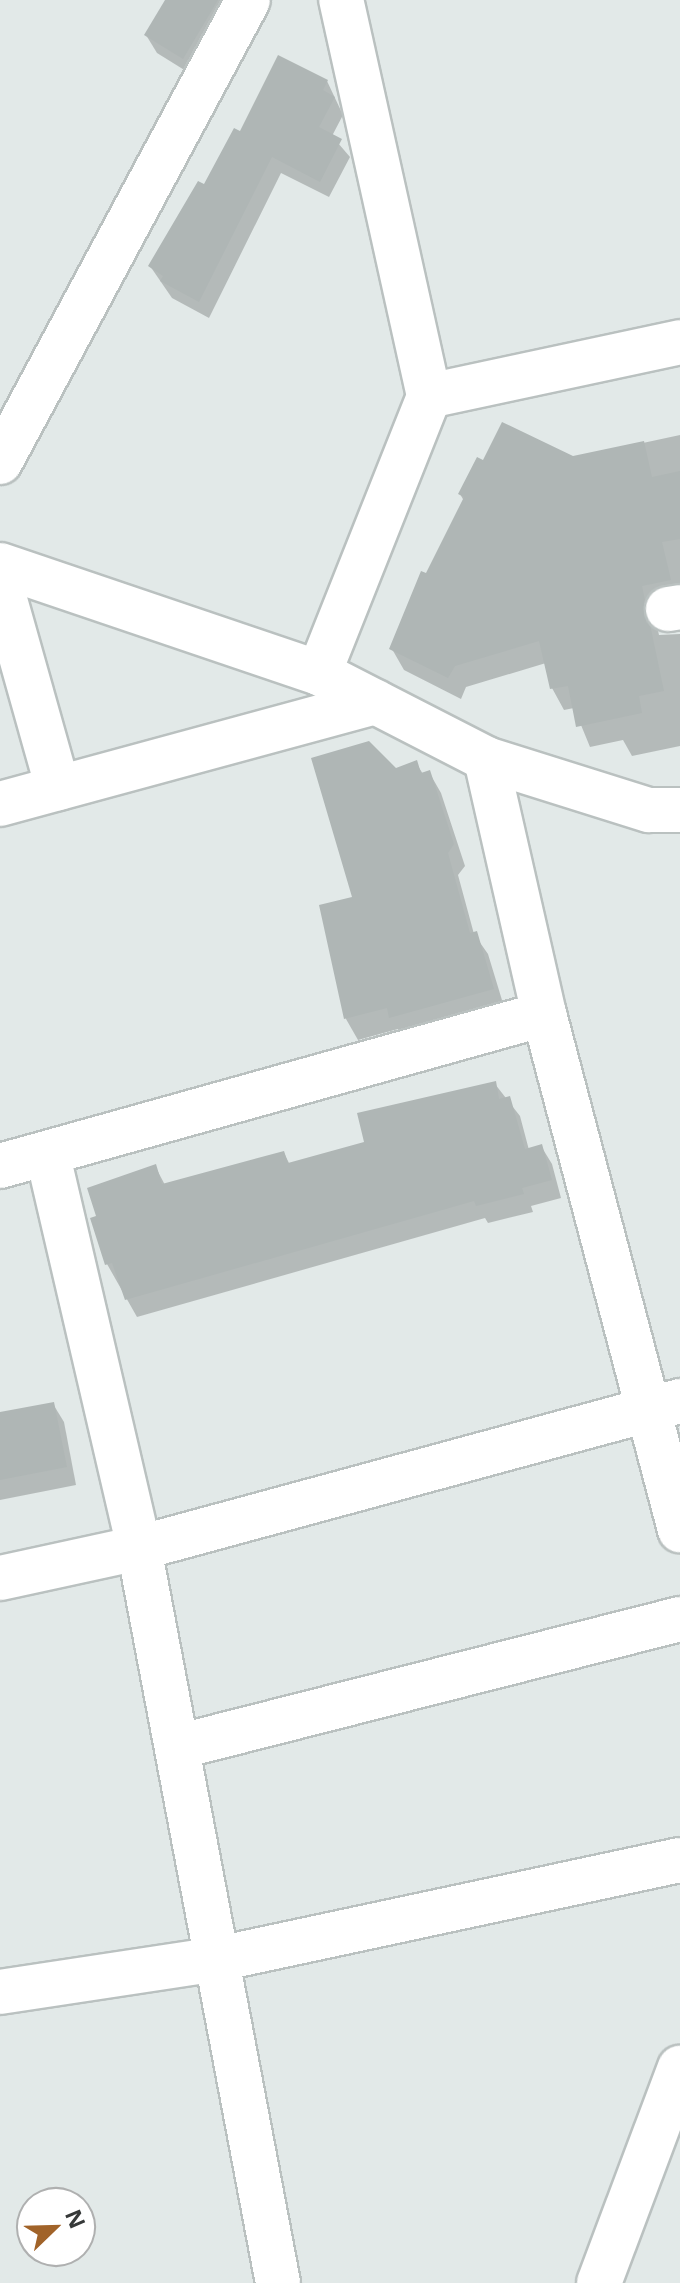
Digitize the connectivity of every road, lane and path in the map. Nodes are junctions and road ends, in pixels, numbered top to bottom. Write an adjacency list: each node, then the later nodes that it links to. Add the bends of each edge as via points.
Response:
1 (248, 0): 5 (street)
2 (341, 0): 4 (street)
3 (680, 342): 4 (street)
4 (429, 396): 8 (street)
5 (0, 462)
6 (0, 565): 8 (street)
7 (0, 582): 11 (street)
8 (319, 673): 9 (street)
9 (375, 702): 10 (street); 11 (street)
10 (486, 759): 13 (street, via 649,810); 14 (street)
11 (58, 788): 12 (street)
12 (0, 804)
13 (680, 810)
14 (544, 1014): 15 (street); 17 (street)
15 (48, 1156): 16 (street); 19 (street)
16 (0, 1166)
17 (664, 1405): 18 (street); 19 (street)
18 (680, 1530)
19 (139, 1548): 20 (street); 22 (street)
20 (0, 1578)
21 (680, 1619): 22 (street)
22 (177, 1747): 24 (street)
23 (680, 1860): 24 (street)
24 (218, 1959): 25 (street); 27 (street)
25 (0, 1992)
26 (680, 2068): 28 (street)
27 (278, 2283)
28 (599, 2283)

